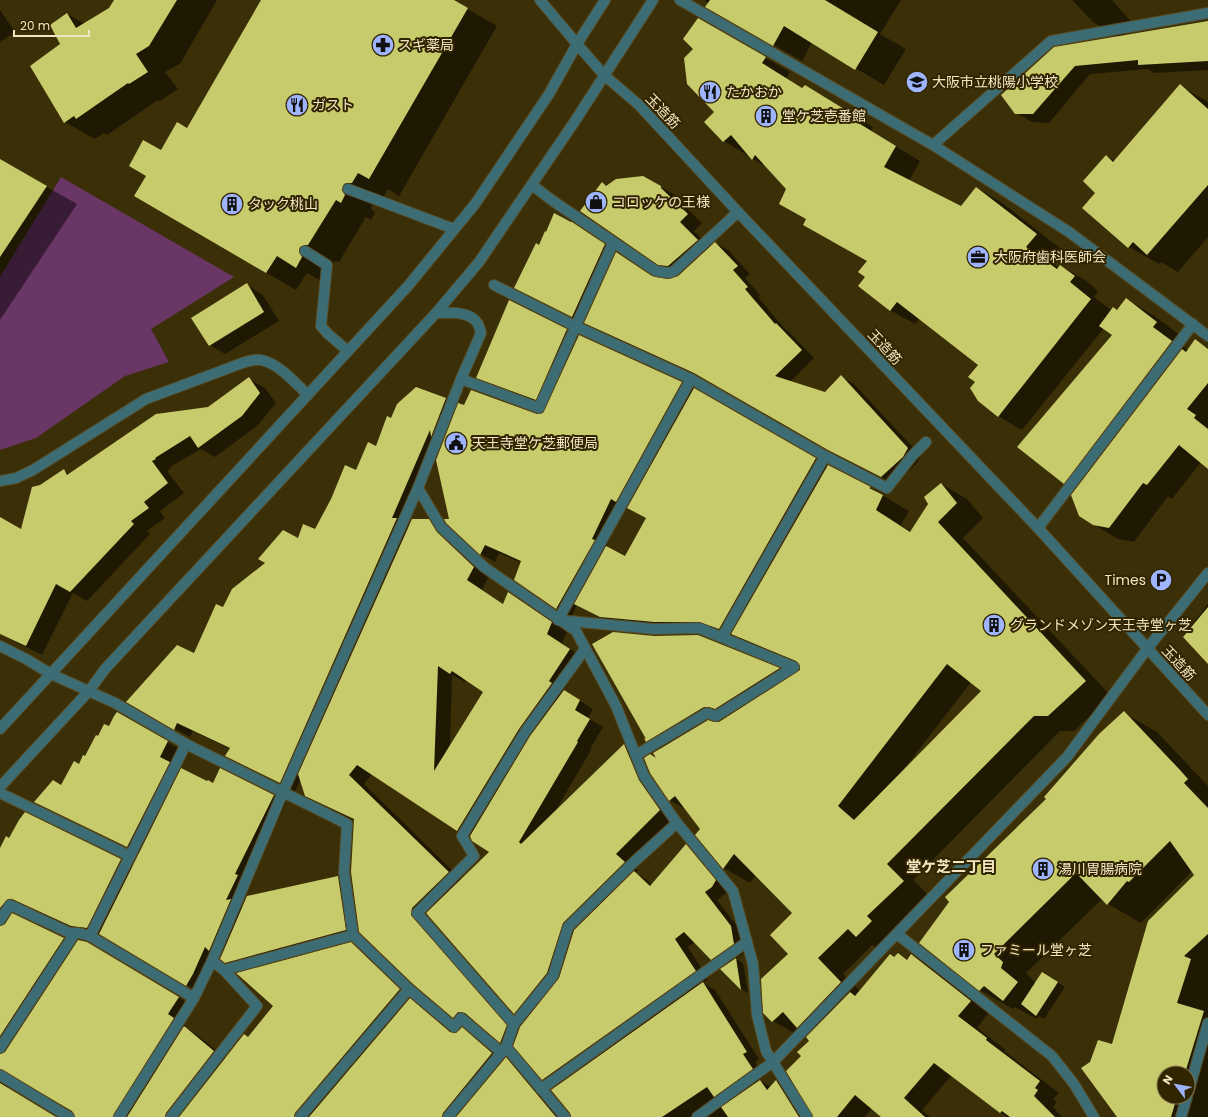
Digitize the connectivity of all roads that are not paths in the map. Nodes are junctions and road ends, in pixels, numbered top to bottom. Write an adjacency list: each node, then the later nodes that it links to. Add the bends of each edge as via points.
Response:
1 (540, 0): 6 (street, 玉造筋)
2 (605, 0): 6 (street)
3 (653, 0): 7 (street)
4 (680, 0): 8 (street)
5 (1208, 13): 8 (street, via 1051,41)
6 (576, 44): 7 (street, 玉造筋); 12 (street, via 544,101)
7 (604, 75): 9 (street); 11 (street, 玉造筋, via 639,104)
8 (933, 145): 17 (street, via 1069,232)
9 (532, 185): 13 (street); 16 (street, via 479,262)
10 (348, 189): 12 (street)
11 (738, 212): 13 (street, via 669,273 656,271); 28 (street, 玉造筋)
12 (454, 229): 20 (street, via 408,286)
13 (613, 243): 18 (street)
14 (305, 251): 20 (street, via 328,265 321,326)
15 (494, 285): 18 (street)
16 (436, 313): 21 (street, via 458,313 477,322 481,333); 36 (street, via 105,669)
17 (1193, 324): 19 (street); 28 (street)
18 (576, 326): 21 (street, via 539,408); 22 (street)
19 (1208, 336)
20 (348, 351): 23 (street)
21 (461, 379): 27 (street)
22 (691, 379): 25 (street); 30 (street)
23 (308, 395): 26 (street, via 270,364 262,360 245,362 146,399 32,470); 35 (street)
24 (926, 442): 25 (street, via 887,488)
25 (825, 456): 31 (street)
26 (0, 482)
27 (418, 488): 30 (street, via 440,527 484,567); 42 (street)
28 (1038, 528): 34 (street, 玉造筋)
29 (1208, 573): 34 (street)
30 (558, 620): 31 (street, via 654,629 699,628); 33 (street, via 576,631)
31 (722, 637): 40 (street, via 794,667 716,716 707,713)
32 (0, 646): 35 (street)
33 (585, 649): 40 (street, via 616,706); 57 (street, via 525,732 462,836 474,856 417,913)
34 (1147, 649): 37 (street, 玉造筋); 48 (street, via 1067,756)
35 (51, 674): 36 (street); 38 (street)
36 (89, 692): 39 (street, via 115,703); 41 (street)
37 (1208, 715)
38 (0, 729)
39 (186, 744): 42 (street); 45 (street)
40 (636, 756): 44 (street, via 644,776)
41 (0, 787)
42 (283, 792): 49 (street, via 346,824 344,872); 52 (street)
43 (0, 793): 45 (street)
44 (677, 823): 51 (street, via 733,891); 57 (street, via 568,927 553,976)
45 (130, 856): 50 (street)
46 (0, 920): 47 (street, via 10,905)
47 (75, 933): 50 (street); 58 (street)
48 (897, 934): 60 (street); 73 (street, via 1052,1056 1074,1084)
49 (354, 935): 53 (street); 54 (street)
50 (90, 936): 55 (street)
51 (747, 942): 60 (street, via 753,964 757,1015 766,1051); 63 (street)
52 (212, 961): 53 (street); 55 (street)
53 (224, 970): 67 (street, via 257,1006)
54 (410, 989): 59 (street, via 454,1027 461,1018); 68 (street)
55 (194, 998): 66 (street)
56 (1208, 1023): 61 (street)
57 (514, 1024): 59 (street)
58 (0, 1048)
59 (504, 1050): 63 (street); 69 (street)
60 (773, 1062): 71 (street); 72 (street)
61 (1196, 1066)
62 (0, 1075): 65 (street)
63 (541, 1089): 70 (street)
64 (1185, 1105): 74 (street)
65 (69, 1117)
66 (119, 1117)
67 (171, 1117)
68 (300, 1117)
69 (448, 1117)
70 (565, 1117)
71 (697, 1117)
72 (807, 1117)
73 (1094, 1117)
74 (1181, 1117)

